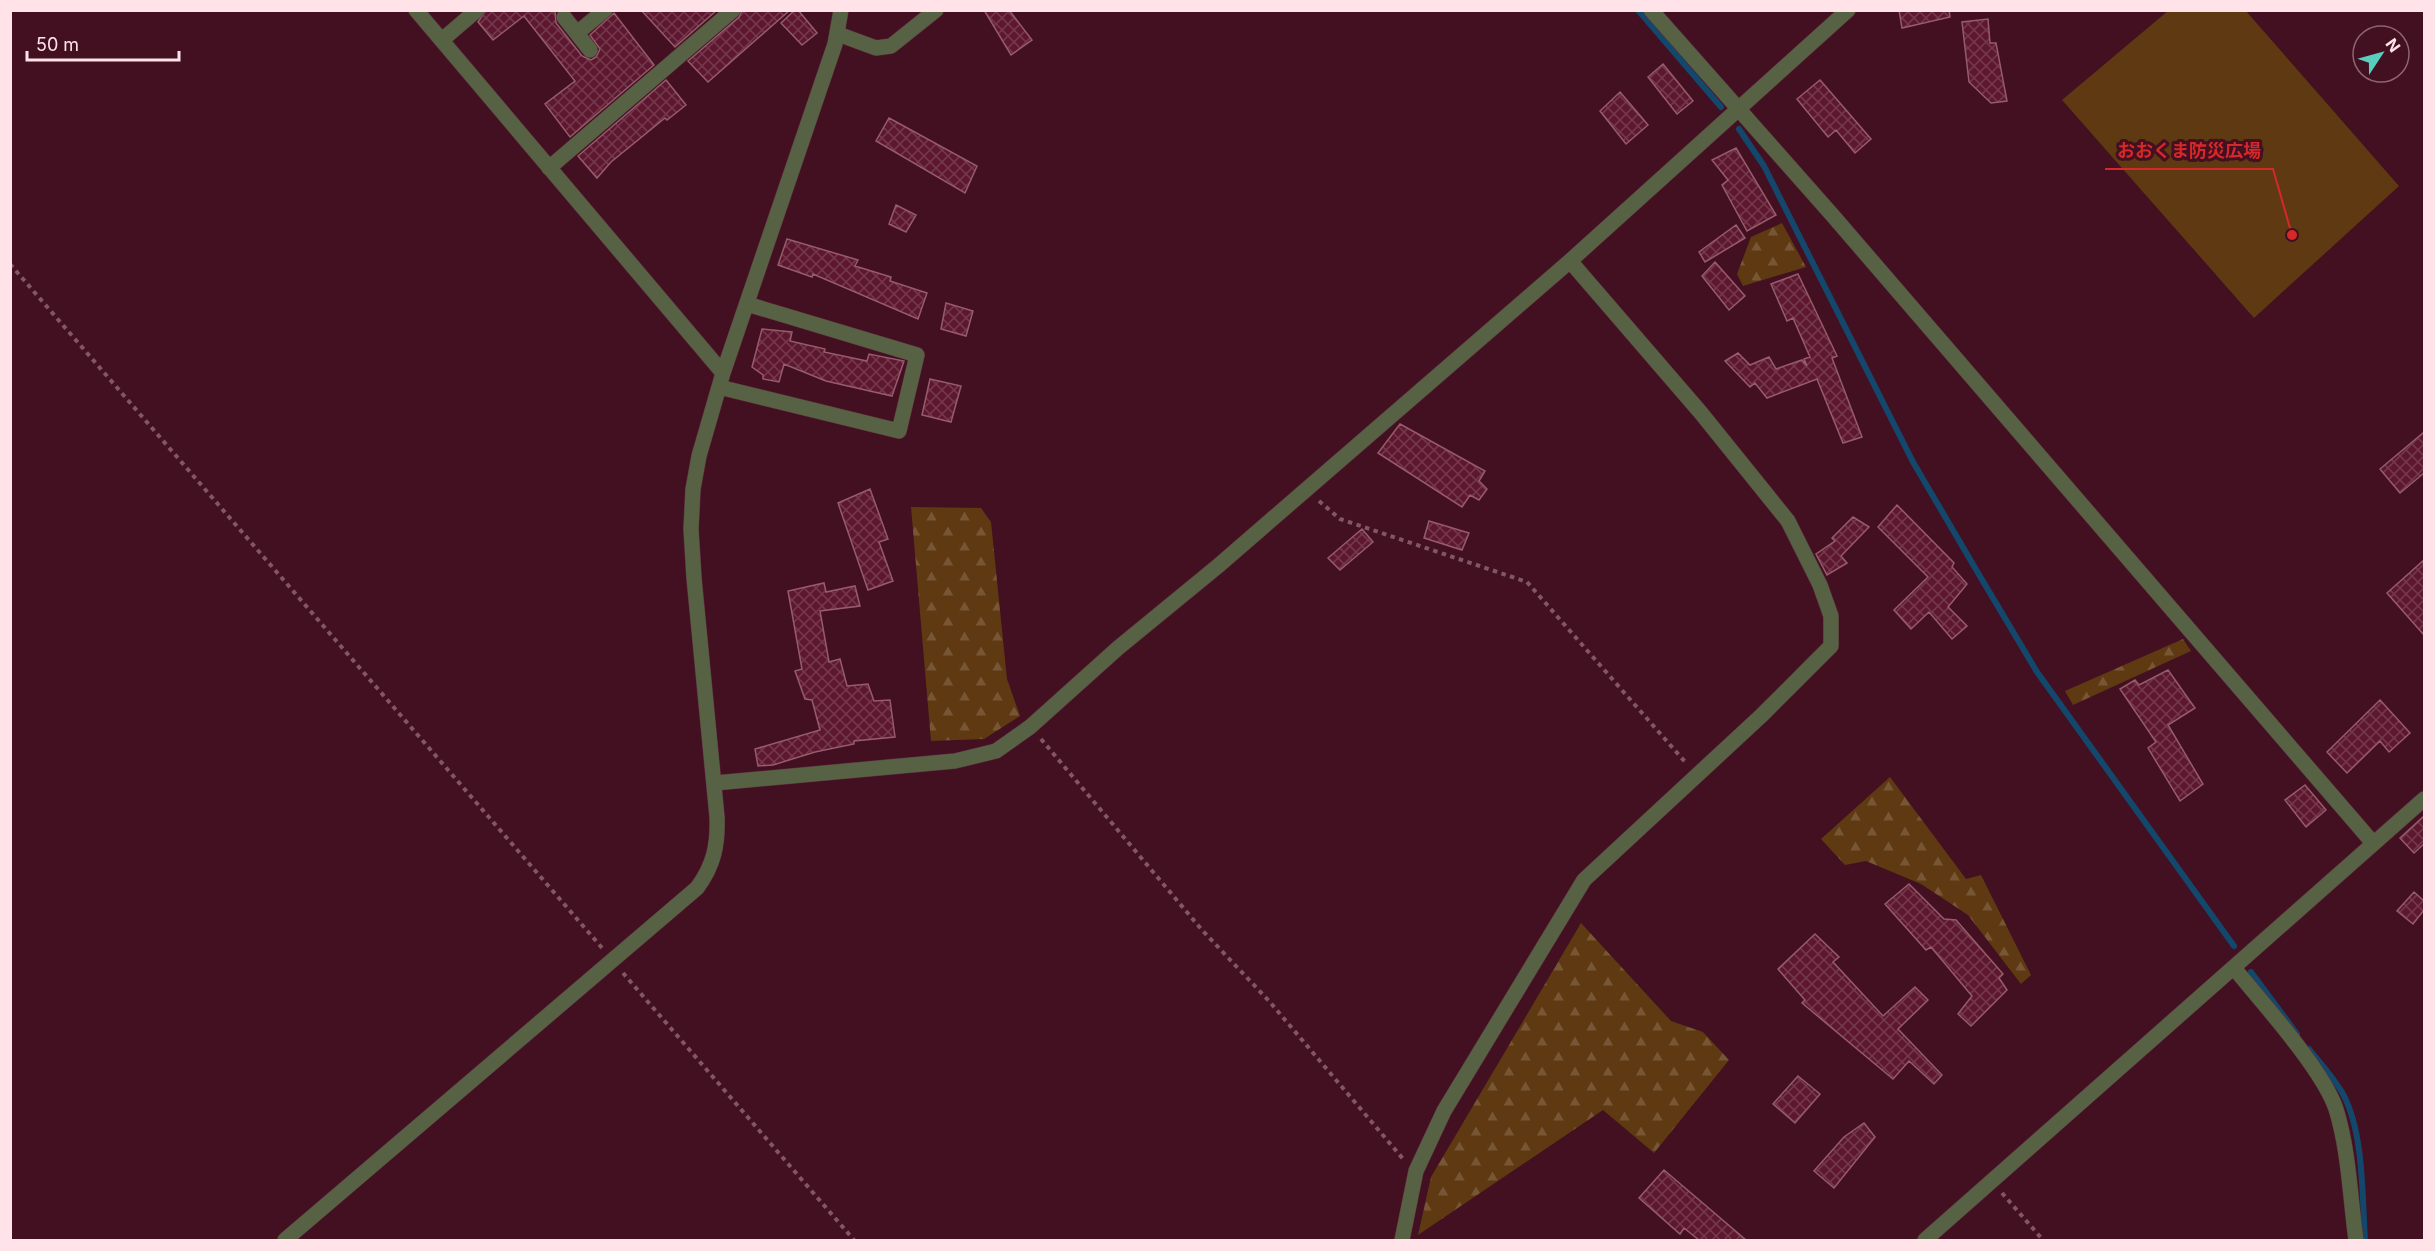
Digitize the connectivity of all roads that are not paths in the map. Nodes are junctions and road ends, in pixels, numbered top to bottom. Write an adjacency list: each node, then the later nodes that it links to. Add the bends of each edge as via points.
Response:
1 (416, 10): 12 (street)
2 (477, 10): 12 (street)
3 (605, 10): 10 (street)
4 (733, 10): 15 (street)
5 (841, 10): 11 (street)
6 (936, 10): 11 (street, via 891,46 876,48)
7 (1651, 10): 14 (street)
8 (1848, 10): 14 (street)
9 (564, 17): 10 (street)
10 (577, 33): 13 (street)
11 (838, 34): 17 (street)
12 (442, 40): 15 (street)
13 (590, 50)
14 (1740, 111): 16 (street); 21 (street)
15 (549, 168): 18 (street)
16 (1570, 261): 19 (street, via 1030,727 996,751 955,761); 24 (street, via 1788,521 1831,616 1831,646 1584,879 1444,1111 1416,1171)
17 (747, 304): 18 (street); 18 (street, via 917,355 900,432)
18 (721, 380): 19 (street, via 699,456 691,528)
19 (715, 783): 23 (street, via 718,840 708,873 697,888)
20 (2424, 799): 21 (street)
21 (2373, 843): 22 (street)
22 (2234, 968): 25 (street); 26 (street, via 2296,1047 2335,1107)
23 (285, 1240)
24 (1402, 1240)
25 (1925, 1240)
26 (2356, 1240)

